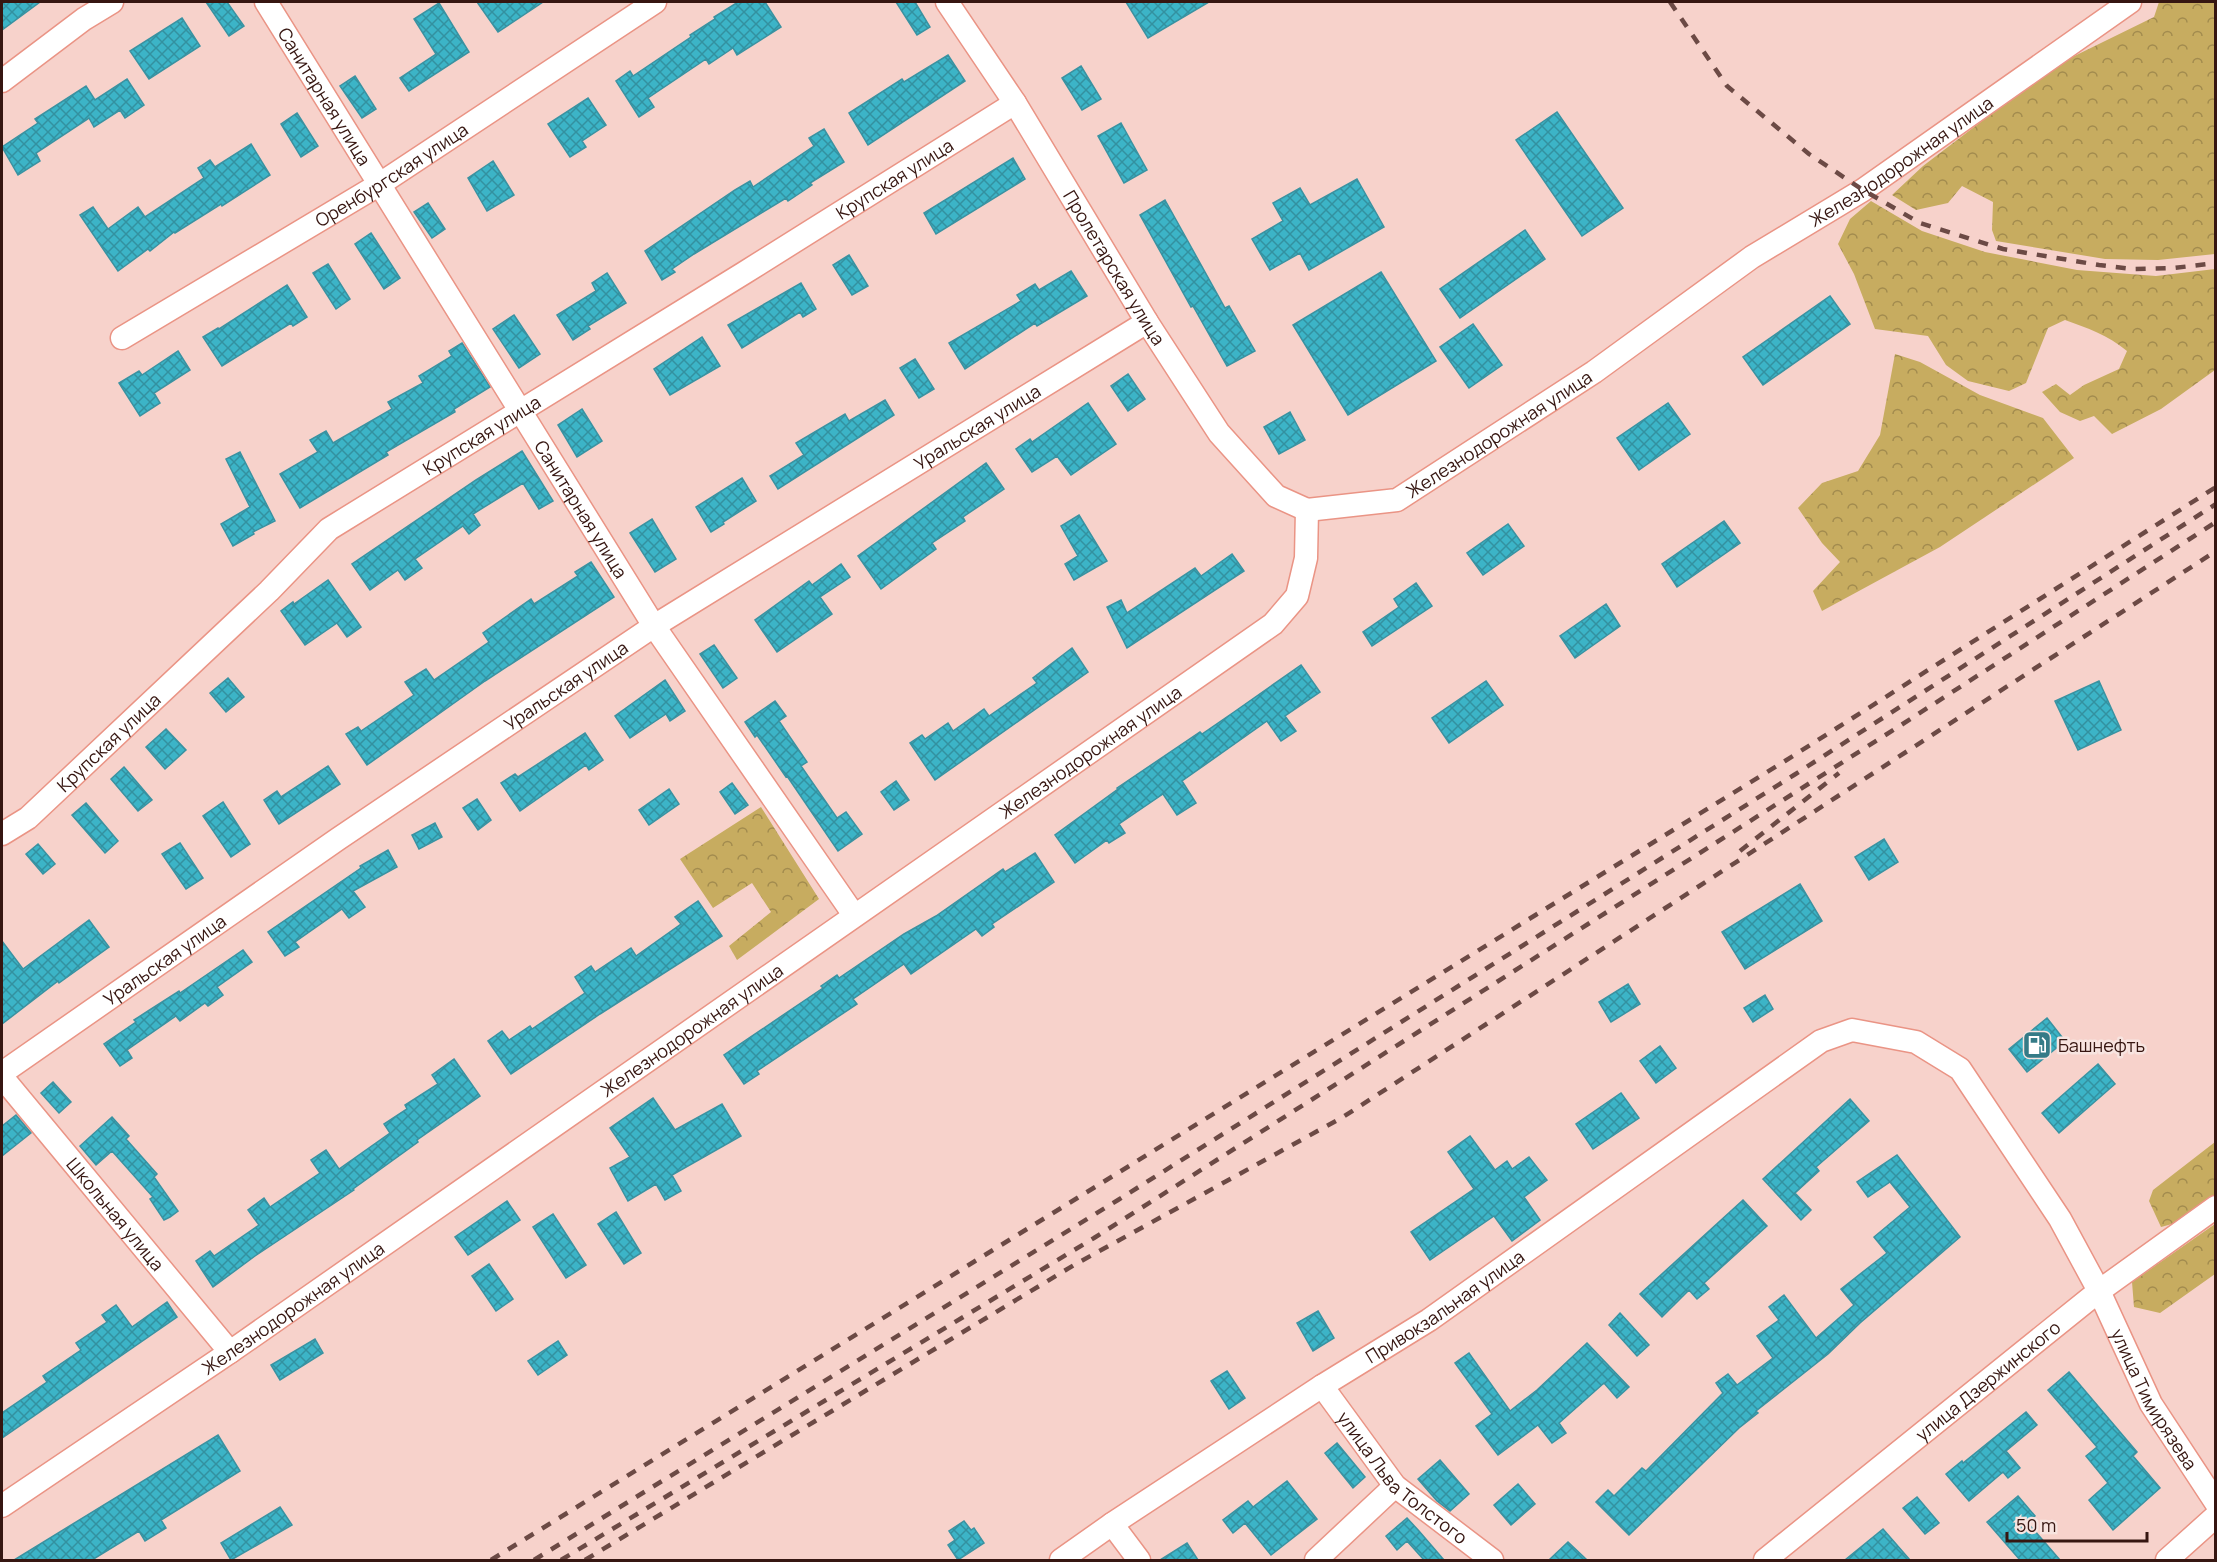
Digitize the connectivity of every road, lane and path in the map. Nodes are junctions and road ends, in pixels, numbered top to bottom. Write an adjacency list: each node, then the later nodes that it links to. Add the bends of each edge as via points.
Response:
1 (112, 2): 6 (street)
2 (266, 2): 8 (street, Санитарная улица)
3 (655, 2): 8 (street, Оренбургская улица)
4 (947, 2): 7 (street, Пролетарская улица)
5 (2130, 2): 12 (street, Железнодорожная улица, via 1863,190 1752,258 1594,372 1397,500)
6 (2, 81)
7 (1014, 103): 9 (street, Пролетарская улица); 11 (street, Крупская улица)
8 (380, 184): 10 (street, Оренбургская улица); 11 (street, Санитарная улица)
9 (1147, 322): 12 (street, Пролетарская улица, via 1219,433 1276,496); 13 (street, Уральская улица)
10 (122, 338)
11 (520, 410): 13 (street, Санитарная улица); 14 (street, Крупская улица, via 329,529 269,591 37,810)
12 (1307, 510): 15 (street, Железнодорожная улица, via 1306,558 1296,596 1273,624)
13 (654, 626): 15 (street, Санитарная улица); 16 (street, Уральская улица, via 338,839)
14 (2, 834)
15 (855, 915): 19 (street, Железнодорожная улица)
16 (2, 1075): 19 (street, Школьная улица)
17 (2216, 1207): 18 (street, улица Дзержинского)
18 (2099, 1291): 20 (street, Привокзальная улица, via 2060,1219 1960,1069 1916,1042 1852,1030 1821,1041 1429,1320); 22 (street, улица Тимирязева, via 2151,1404); 30 (street, улица Дзержинского)
19 (230, 1352): 23 (street, Железнодорожная улица)
20 (1322, 1386): 21 (street, улица Льва Толстого); 25 (street, Привокзальная улица)
21 (1395, 1486): 28 (street); 29 (street, улица Льва Толстого)
22 (2216, 1503)
23 (2, 1506)
24 (2216, 1516): 31 (street)
25 (1112, 1524): 26 (street, Привокзальная улица); 27 (street)
26 (1061, 1560)
27 (1139, 1560)
28 (1316, 1560)
29 (1492, 1560)
30 (1765, 1560)
31 (2167, 1560)

